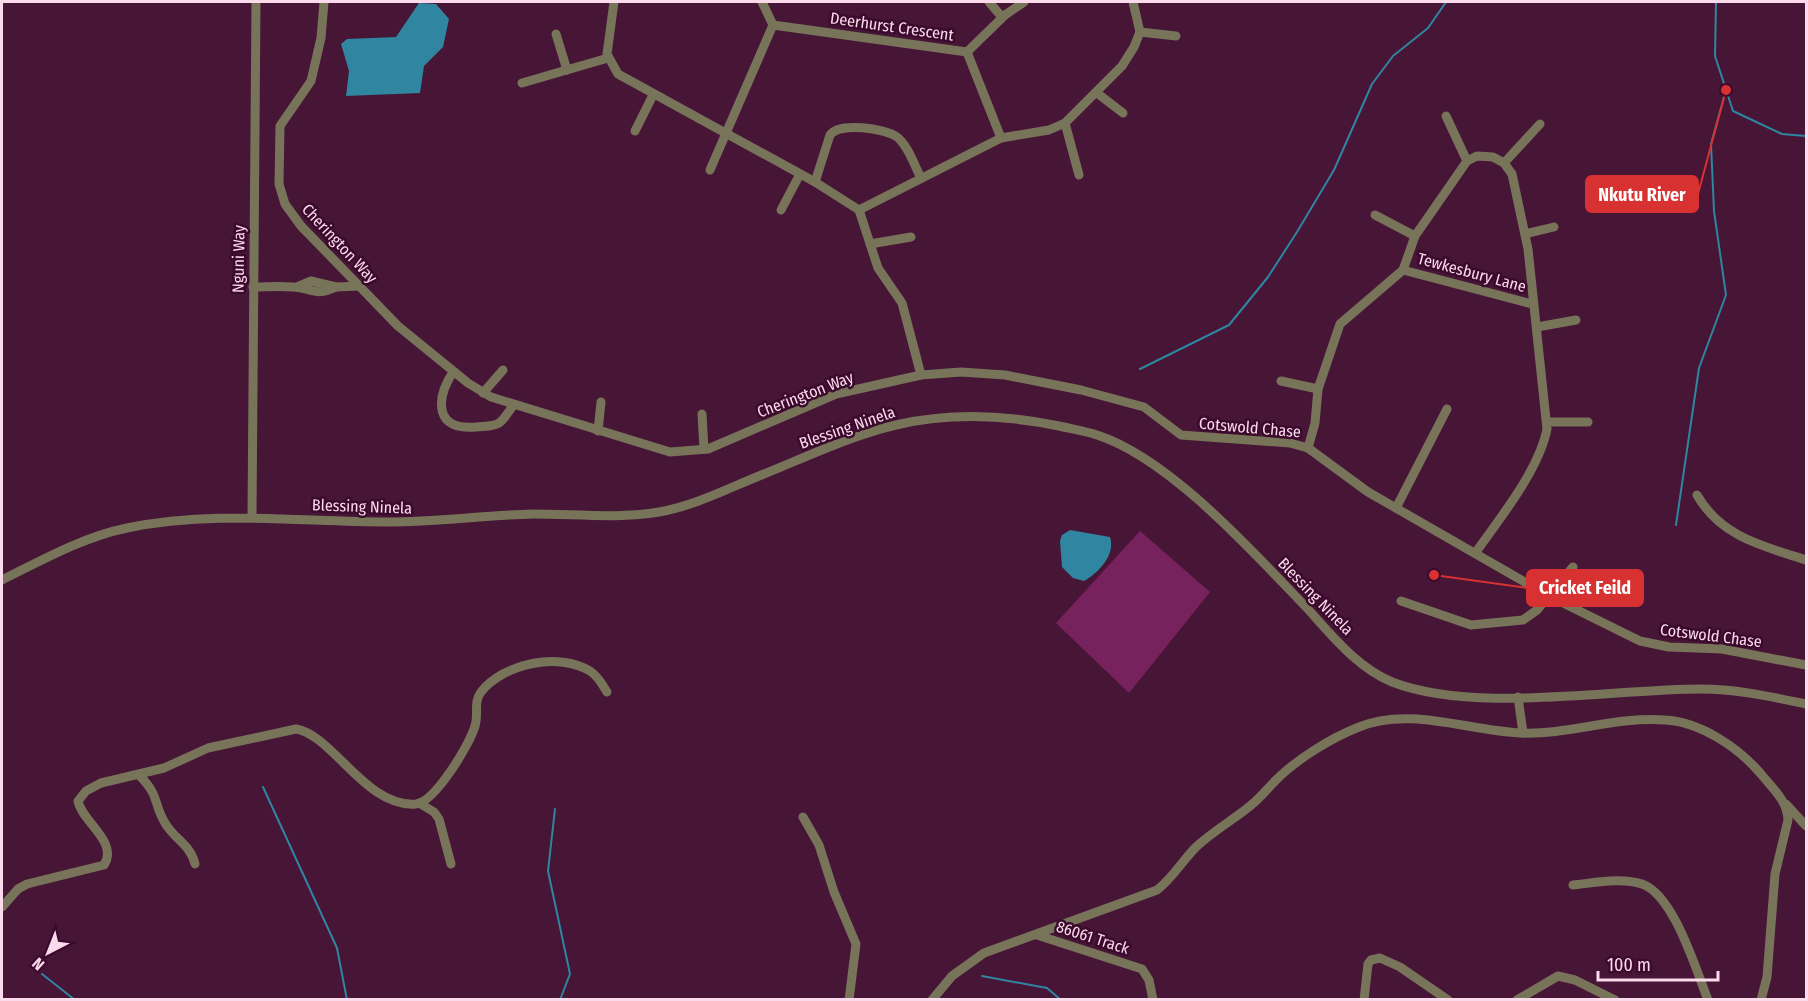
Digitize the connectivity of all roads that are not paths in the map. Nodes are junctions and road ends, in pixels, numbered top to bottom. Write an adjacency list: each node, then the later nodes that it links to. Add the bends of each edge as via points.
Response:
1 (256, 2): 43 (street, Nguni Way)
2 (324, 2): 42 (street, Cherington Way, via 311,81 280,126 279,184 285,204 301,226)
3 (614, 2): 14 (street)
4 (762, 2): 9 (street)
5 (989, 2): 8 (street)
6 (1024, 2): 8 (street, Deerhurst Crescent)
7 (1133, 2): 10 (street)
8 (1002, 18): 13 (street, Deerhurst Crescent)
9 (773, 25): 13 (street, Deerhurst Crescent); 24 (street)
10 (1140, 32): 12 (street); 17 (street, via 1122,66)
11 (556, 33): 15 (street)
12 (1176, 36)
13 (967, 52): 25 (street)
14 (608, 58): 15 (street); 18 (street, via 618,74)
15 (567, 70): 16 (street)
16 (522, 83)
17 (1097, 93): 19 (street); 21 (street)
18 (653, 95): 23 (street); 24 (street)
19 (1123, 113)
20 (1446, 116): 26 (street)
21 (1065, 123): 25 (street, via 1049,130); 30 (street)
22 (1540, 124): 27 (street)
23 (635, 131)
24 (728, 134): 28 (street); 29 (street)
25 (1001, 138): 31 (street)
26 (1467, 160): 27 (street, via 1477,156); 38 (street)
27 (1504, 162): 37 (street, via 1512,174)
28 (710, 170)
29 (800, 174): 32 (street); 33 (street)
30 (1078, 175)
31 (921, 178): 32 (street, via 898,138 847,127 835,129 830,135); 34 (street)
32 (815, 182): 34 (street)
33 (781, 210)
34 (859, 210): 40 (street)
35 (1375, 215): 38 (street)
36 (1554, 227): 37 (street)
37 (1525, 234): 44 (street)
38 (1415, 236): 41 (street)
39 (911, 237): 40 (street)
40 (870, 244): 49 (street, via 878,268 902,303)
41 (1403, 270): 44 (street, Tewkesbury Lane); 51 (street, via 1340,324)
42 (360, 286): 43 (street, via 336,287 311,281 297,287); 48 (street, Cherington Way, via 398,326)
43 (253, 287): 64 (street, Nguni Way)
44 (1532, 304): 46 (street)
45 (1576, 320): 46 (street)
46 (1537, 327): 57 (street)
47 (503, 370): 52 (street)
48 (453, 372): 52 (street, Cherington Way); 54 (street, via 442,389 441,401 447,419 454,425 495,425)
49 (921, 375): 60 (street, Cotswold Chase, via 1005,375 1131,402 1181,435 1290,443); 61 (street, Cherington Way, via 836,394)
50 (1281, 381): 51 (street)
51 (1318, 389): 60 (street)
52 (483, 393): 54 (street, Cherington Way)
53 (601, 402): 59 (street)
54 (514, 405): 59 (street, Cherington Way)
55 (1447, 409): 63 (street)
56 (702, 414): 61 (street)
57 (1547, 422): 58 (street); 65 (street, via 1544,442 1508,509)
58 (1588, 422)
59 (598, 431): 61 (street, Cherington Way, via 670,452)
60 (1308, 448): 63 (street, Cotswold Chase)
61 (704, 449)
62 (1697, 495): 66 (street, via 1707,514 1724,528)
63 (1396, 508): 65 (street, Cotswold Chase)
64 (252, 517): 68 (street, Blessing Ninela, via 125,528 88,539); 73 (street, Blessing Ninela, via 423,522 527,514 663,512 901,424 986,416 1015,419 1100,436 1133,452 1172,479 1234,532 1368,669 1424,691)
65 (1476, 552): 69 (street, Cotswold Chase)
66 (1806, 560)
67 (1573, 567): 69 (street)
68 (2, 580)
69 (1550, 596): 70 (street, via 1523,620 1471,625); 71 (street, Cotswold Chase, via 1640,641 1722,649)
70 (1401, 601)
71 (1806, 664)
72 (607, 692): 78 (street, via 591,671 564,663 517,667 499,676 479,694 473,734 439,788)
73 (1518, 697): 74 (street, Blessing Ninela, via 1706,689); 75 (street)
74 (1806, 704)
75 (1522, 733): 77 (street, via 1667,720 1735,748); 85 (street, via 1486,731 1438,721 1401,720 1361,726 1297,763 1255,802 1194,849 1168,882 1156,890)
76 (139, 775): 78 (street, via 208,748 307,730 363,782 390,798); 81 (street, via 153,790 164,822 190,848); 84 (street, via 101,783 81,794 78,801 107,846 104,865 27,884)
77 (1784, 802): 80 (street); 94 (street, via 1788,820 1775,874 1767,977)
78 (419, 803): 82 (street, via 439,819)
79 (803, 817): 86 (street, via 819,845 856,944)
80 (1806, 826)
81 (195, 864)
82 (451, 864)
83 (1573, 885): 93 (street, via 1631,882 1653,890 1675,921)
84 (2, 907)
85 (1037, 935): 87 (street, via 967,963); 88 (street, 86061 Track, via 1142,969)
86 (849, 999)
87 (932, 999)
88 (1153, 999)
89 (1364, 999): 90 (street, via 1368,964 1380,958)
90 (1448, 999)
91 (1517, 999): 92 (street, via 1557,976)
92 (1615, 999)
93 (1708, 999)
94 (1761, 999)

